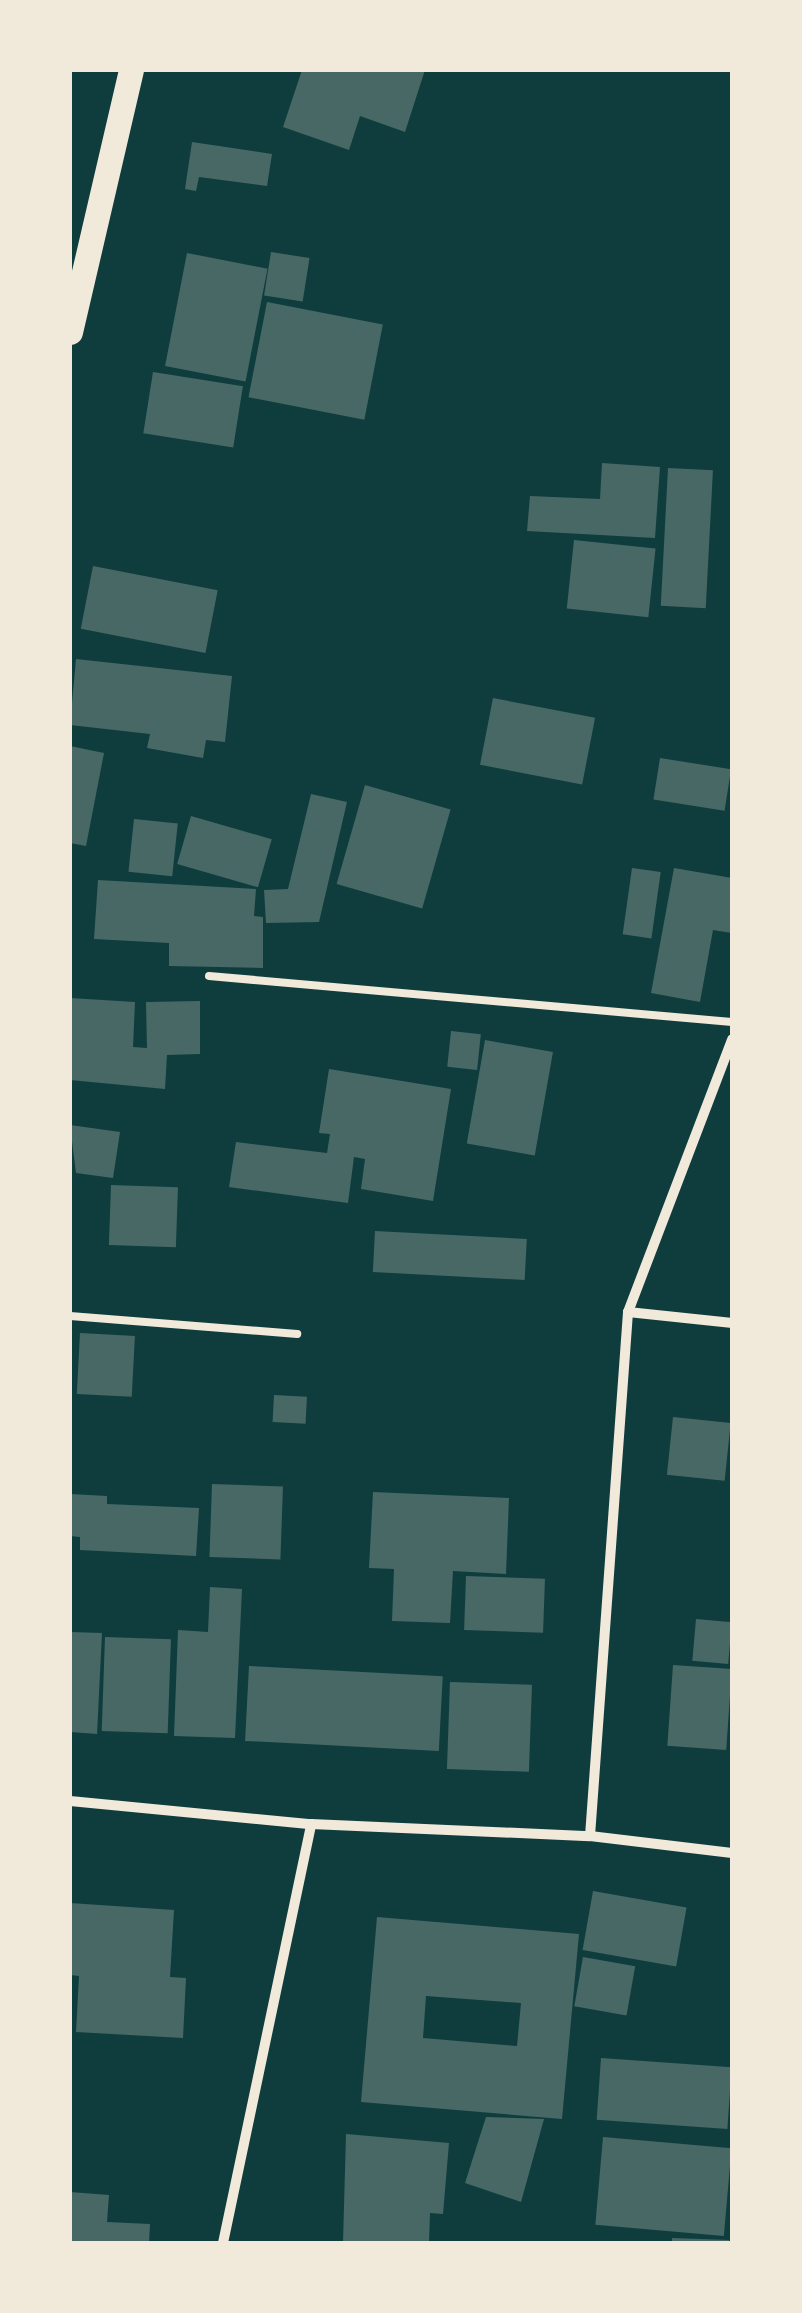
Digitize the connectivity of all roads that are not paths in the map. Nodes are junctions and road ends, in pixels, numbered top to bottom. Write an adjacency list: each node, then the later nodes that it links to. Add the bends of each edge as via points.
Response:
1 (131, 70): 2 (main road)
2 (70, 332)
3 (210, 976): 4 (lane)
4 (732, 1022)
5 (732, 1038): 6 (street)
6 (628, 1312): 8 (street); 12 (street)
7 (70, 1316): 9 (lane)
8 (732, 1323)
9 (297, 1334)
10 (70, 1801): 11 (street)
11 (311, 1824): 12 (street); 14 (street)
12 (590, 1836): 13 (street)
13 (732, 1852)
14 (223, 2243)

